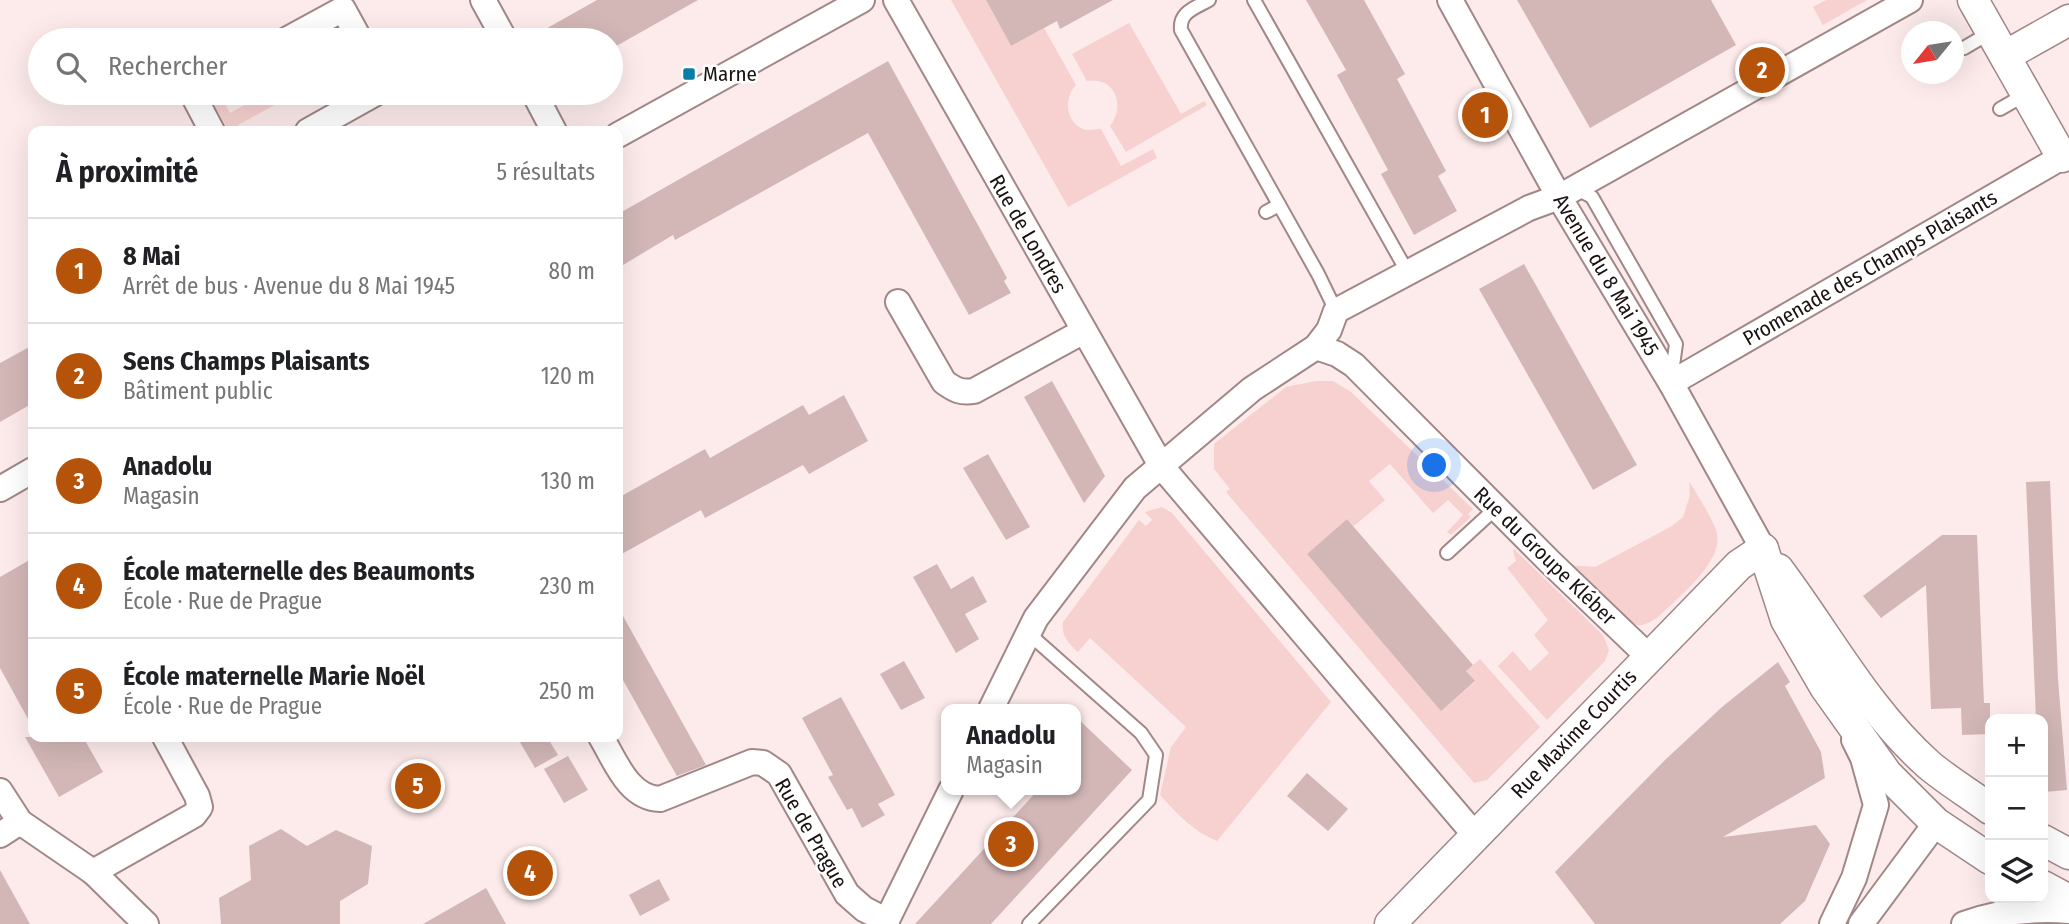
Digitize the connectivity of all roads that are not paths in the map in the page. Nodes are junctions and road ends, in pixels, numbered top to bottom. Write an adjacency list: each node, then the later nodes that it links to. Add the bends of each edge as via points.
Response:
1 (483, 0): 12 (street)
2 (862, 0): 23 (street)
3 (896, 0): 31 (street, Rue de Londres)
4 (1209, 0): 26 (lane, via 1184,14 1181,30)
5 (1254, 0): 28 (lane)
6 (1450, 0): 25 (street, Avenue du 8 Mai 1945)
7 (1910, 0): 25 (street)
8 (1973, 0): 13 (street)
9 (2069, 20): 13 (street)
10 (308, 28): 11 (street, via 343,9)
11 (353, 28)
12 (498, 28)
13 (1998, 44): 14 (lane); 15 (street)
14 (1965, 48)
15 (2026, 94): 19 (lane); 24 (street)
16 (198, 105): 20 (street)
17 (355, 105): 21 (street)
18 (540, 105): 22 (street)
19 (2000, 109)
20 (209, 126)
21 (317, 126)
22 (551, 126)
23 (623, 132)
24 (2065, 155): 33 (street, Promenade des Champs Plaisants)
25 (1567, 193): 28 (street); 33 (street, Avenue du 8 Mai 1945); 33 (lane, via 1592,197 1624,241 1658,302 1676,344)
26 (1279, 205): 27 (lane); 30 (lane)
27 (1266, 212)
28 (1408, 273): 30 (street)
29 (898, 302): 31 (street, via 944,382 963,393)
30 (1336, 311): 32 (street)
31 (1084, 331): 34 (street, Rue de Londres)
32 (1316, 347): 34 (street, via 1252,389); 37 (street, Rue du Groupe Kléber, via 1354,365)
33 (1671, 383): 38 (street, Avenue du 8 Mai 1945)
34 (1162, 467): 40 (street, via 1135,488); 54 (street, Rue de Londres)
35 (28, 473): 36 (street)
36 (0, 489)
37 (1496, 508): 39 (lane); 41 (street, Rue du Groupe Kléber)
38 (1763, 549): 41 (street, Rue Maxime Courtis, via 1738,565); 42 (street, via 1786,620); 46 (street, via 1862,691)
39 (1447, 553)
40 (1028, 634): 43 (street); 64 (lane, via 1141,733 1156,755 1149,800)
41 (1649, 657): 54 (street, Rue Maxime Courtis)
42 (1825, 687): 48 (street); 50 (street, via 1863,758)
43 (993, 704)
44 (167, 742): 58 (street, via 200,807 194,815)
45 (604, 742): 62 (street, Rue de Prague, via 635,791 651,799 752,762 772,767 847,894)
46 (1943, 776): 48 (street); 51 (street); 52 (street)
47 (0, 791): 53 (street)
48 (1904, 791): 50 (street); 52 (street)
49 (949, 795): 62 (street)
50 (1876, 805): 66 (street, via 1854,878)
51 (1985, 805)
52 (1936, 823): 57 (street); 67 (street)
53 (10, 829): 58 (street)
54 (1475, 835): 65 (street, Rue Maxime Courtis)
55 (2048, 843): 56 (street)
56 (2069, 854)
57 (1985, 856)
58 (93, 872): 63 (street)
59 (2048, 889): 60 (street)
60 (2069, 900)
61 (2069, 911): 68 (street, via 1992,915)
62 (886, 922)
63 (146, 924)
64 (1029, 924)
65 (1390, 924)
66 (1832, 924)
67 (1861, 924)
68 (1964, 924)

